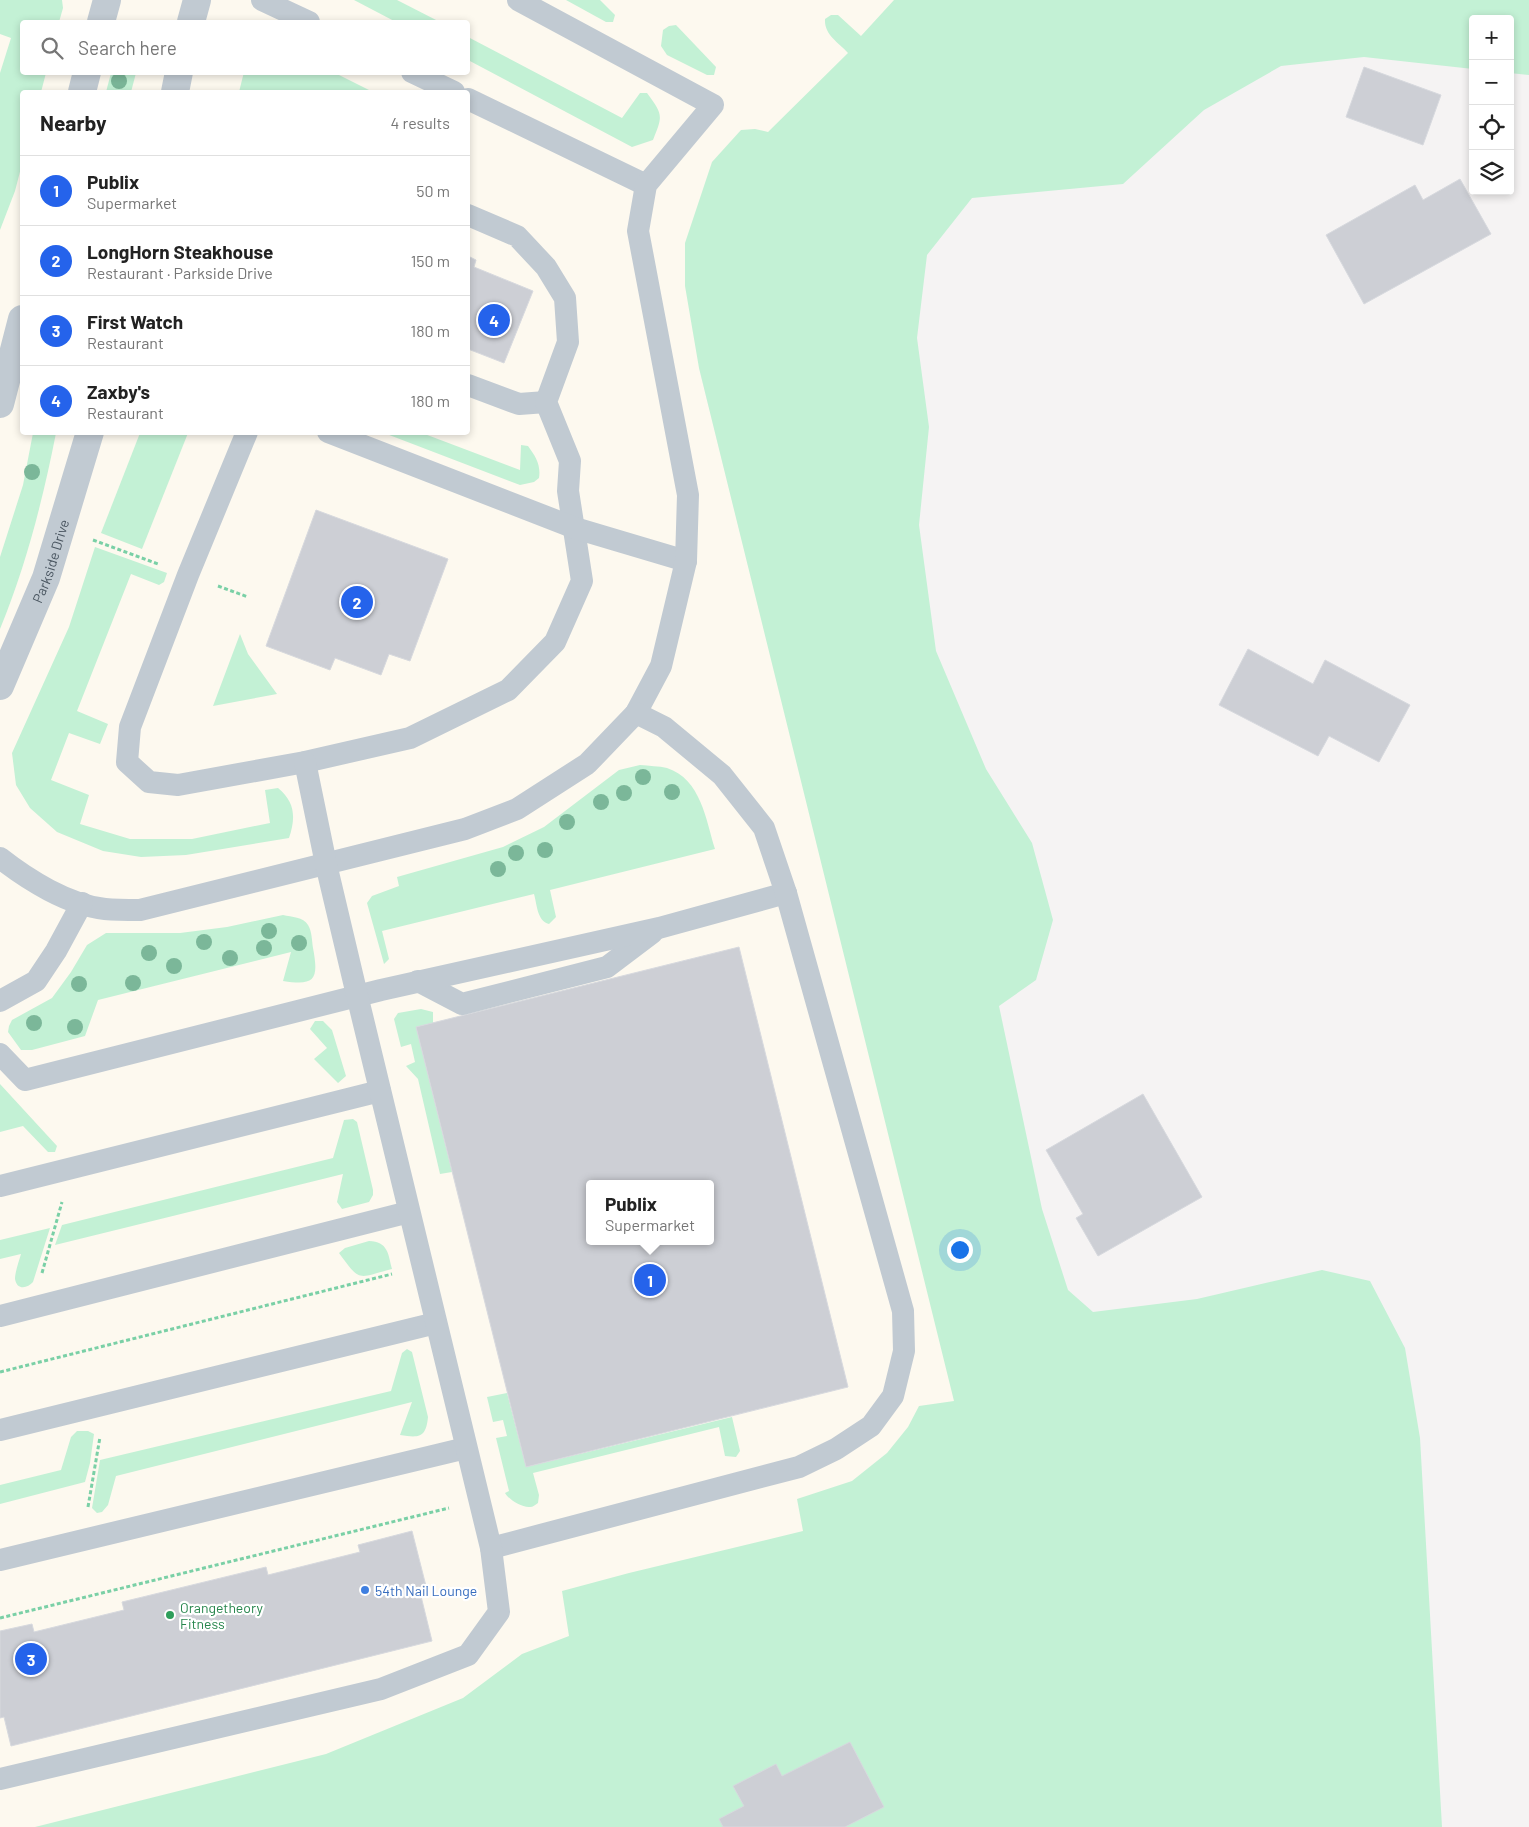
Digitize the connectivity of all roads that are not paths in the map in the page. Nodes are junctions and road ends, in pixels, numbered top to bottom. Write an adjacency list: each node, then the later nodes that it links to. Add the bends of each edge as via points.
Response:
1 (106, 0): 5 (street)
2 (197, 0): 6 (street)
3 (262, 0): 7 (lane)
4 (518, 0): 15 (lane, via 713,105)
5 (101, 20)
6 (192, 20)
7 (305, 20)
8 (86, 75): 11 (street)
9 (178, 75): 12 (street)
10 (418, 75): 13 (lane)
11 (82, 90)
12 (174, 90)
13 (450, 90)
14 (470, 100): 15 (lane)
15 (646, 185): 25 (lane, via 638,231 688,495)
16 (470, 216): 19 (lane, via 517,236 546,267 565,298 568,342)
17 (20, 327): 20 (street)
18 (470, 386): 19 (lane, via 519,404)
19 (546, 402): 24 (lane, via 570,461 568,491)
20 (0, 404)
21 (89, 435): 26 (street, Parkside Drive, via 46,578)
22 (246, 435): 28 (lane, via 130,727 127,762 149,782 178,785)
23 (336, 435): 24 (lane)
24 (575, 528): 25 (lane); 28 (lane, via 582,581 555,642 508,690 410,738)
25 (686, 561): 27 (lane, via 661,666)
26 (0, 686)
27 (636, 713): 30 (lane, via 587,764 518,809 465,829); 31 (lane, via 664,727 722,775 764,828)
28 (305, 762): 30 (lane)
29 (0, 858): 32 (lane, via 42,888)
30 (326, 864): 32 (lane, via 140,910 104,909); 35 (lane)
31 (786, 893): 33 (lane); 45 (lane, via 902,1311 904,1351 893,1396 871,1426 836,1449 799,1467)
32 (82, 904): 36 (lane, via 36,981)
33 (659, 928): 34 (lane); 34 (lane, via 607,967 462,1004)
34 (418, 981): 35 (lane)
35 (357, 995): 37 (lane, via 25,1080); 38 (lane)
36 (0, 1001)
37 (0, 1054)
38 (380, 1091): 39 (lane); 40 (lane)
39 (0, 1186)
40 (409, 1212): 41 (lane); 42 (lane)
41 (0, 1316)
42 (436, 1324): 43 (lane); 44 (lane)
43 (0, 1430)
44 (466, 1448): 45 (lane); 46 (lane)
45 (491, 1548): 47 (lane, via 499,1612 468,1655 381,1689)
46 (0, 1560)
47 (0, 1779)

